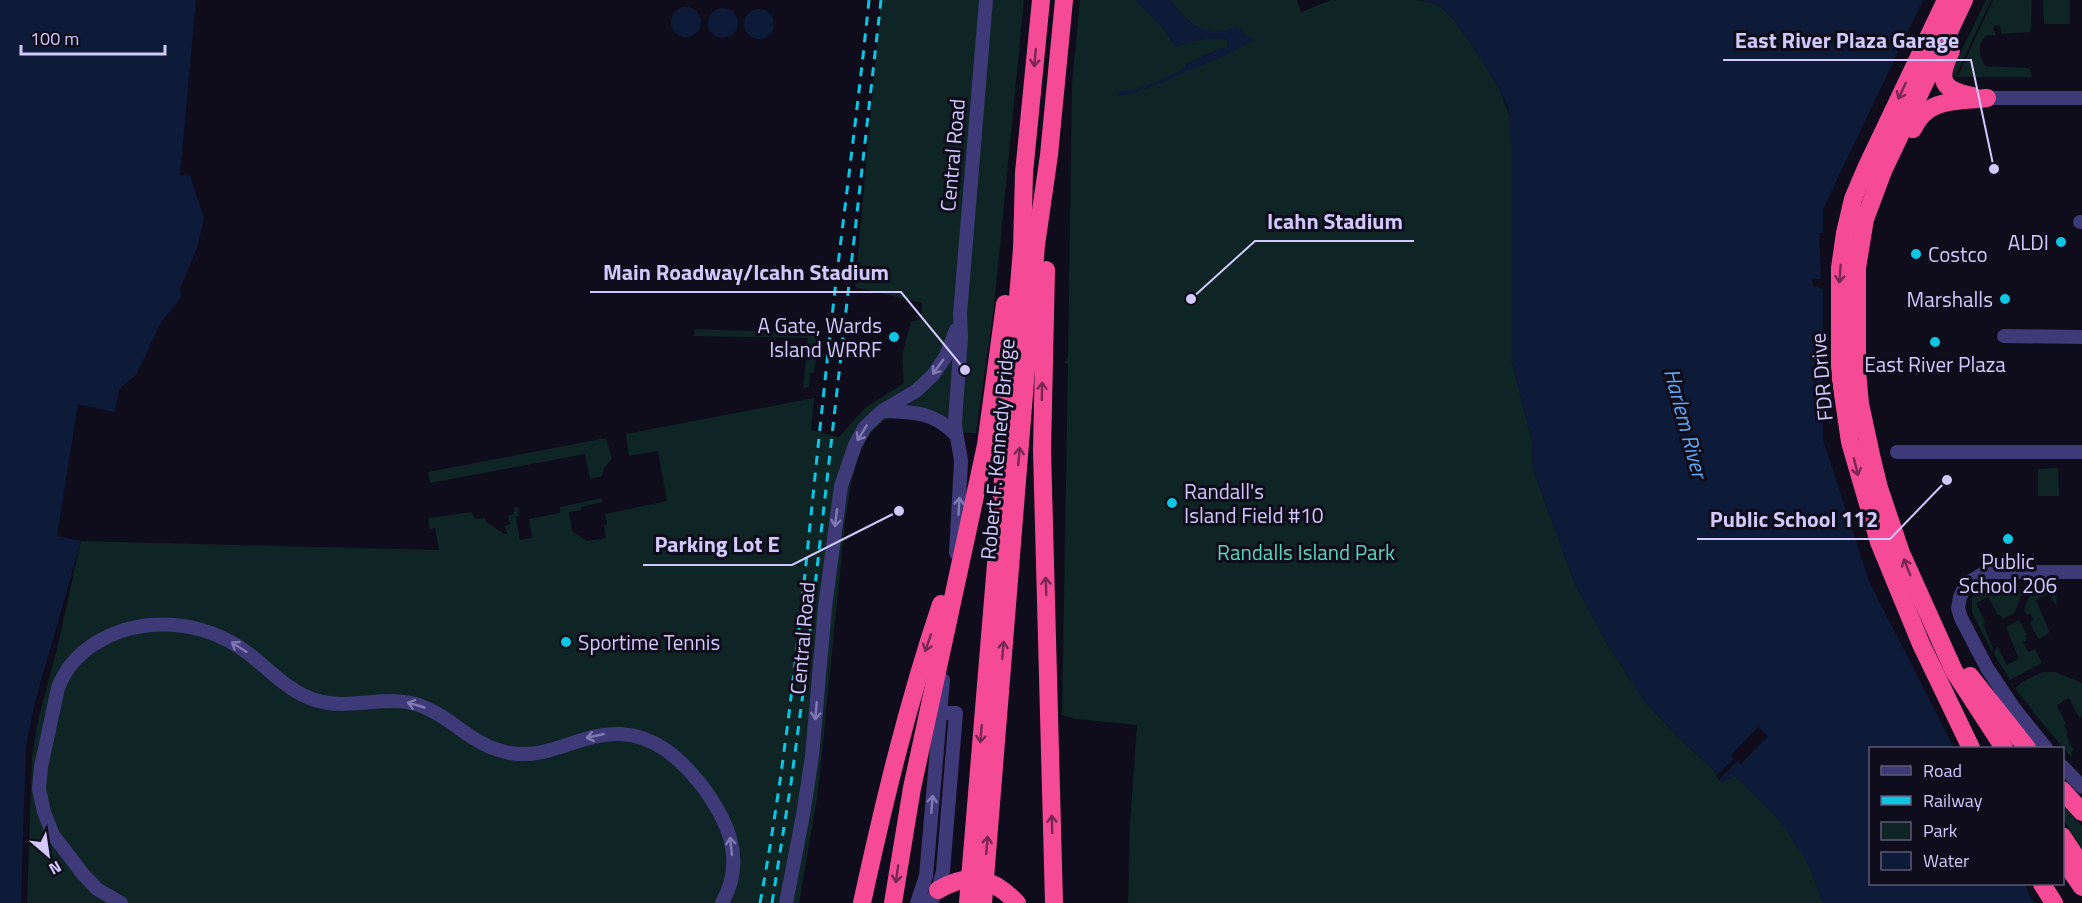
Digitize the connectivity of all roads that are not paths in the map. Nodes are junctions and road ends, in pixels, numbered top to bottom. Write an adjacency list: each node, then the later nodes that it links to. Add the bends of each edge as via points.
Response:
1 (986, 0): 12 (street, Central Road)
2 (1041, 0): 10 (highway, Robert F. Kennedy Bridge, one-way to 10)
3 (1064, 0): 9 (highway, Robert F. Kennedy Bridge)
4 (1946, 0): 22 (highway, FDR Drive, one-way to 22, via 1853,199 1839,285 1839,374 1850,442 1879,542)
5 (1964, 0): 11 (highway, FDR Drive, via 1877,186)
6 (1972, 0): 7 (highway, via 1944,78 1952,91)
7 (1987, 98): 8 (street); 11 (highway, via 1936,105 1923,112)
8 (2082, 98)
9 (1049, 155): 46 (highway, Robert F. Kennedy Bridge, one-way to 9, via 1036,245); 48 (highway, one-way to 9, via 1042,438)
10 (1024, 173): 19 (highway, via 1010,248 991,413); 45 (highway, Robert F. Kennedy Bridge, one-way to 45, via 1022,249)
11 (1859, 252): 21 (highway, FDR Drive, one-way to 11, via 1890,522 1863,423 1856,339)
12 (960, 314): 15 (street, Central Road, one-way to 15, via 953,341 940,366 916,391); 16 (street, Central Road)
13 (2004, 336): 14 (street)
14 (2082, 337)
15 (882, 411): 16 (street, via 923,413); 41 (street, Central Road, one-way to 41, via 860,435 841,486 812,756)
16 (955, 434): 23 (street, Central Road, one-way to 16, via 958,519 961,455)
17 (1897, 452): 18 (street)
18 (2082, 452)
19 (968, 529): 42 (highway, one-way to 42, via 919,669); 43 (highway, one-way to 43, via 912,788)
20 (2082, 572): 28 (street, via 1986,572 1964,587 1959,603 1959,613 1987,668)
21 (1931, 620): 26 (highway, via 1954,671); 27 (highway)
22 (1921, 644): 24 (highway, FDR Drive); 25 (highway)
23 (939, 712): 38 (street, via 956,713 943,871); 44 (street, Central Road, one-way to 23, via 926,876)
24 (1971, 747)
25 (1988, 747)
26 (2003, 747)
27 (2026, 747)
28 (2045, 747)
29 (2064, 768): 30 (street)
30 (2082, 787)
31 (2064, 792): 32 (highway)
32 (2082, 812)
33 (2064, 839): 35 (highway)
34 (2064, 861): 37 (highway)
35 (2082, 866)
36 (2043, 885): 49 (highway)
37 (2082, 887)
38 (934, 896): 47 (highway, via 959,879 978,879 999,887)
39 (121, 903): 40 (street, one-way to 39, via 733,858 725,821 685,765 652,741 627,734 605,734 547,752 502,751 480,744 419,705 315,700 291,689 231,642 201,630 163,625 109,636 72,663 58,688 41,767 41,801 53,835 97,889)
40 (722, 903)
41 (786, 903)
42 (862, 903)
43 (893, 903)
44 (916, 903)
45 (968, 903)
46 (983, 903)
47 (1017, 903)
48 (1054, 903)
49 (2054, 903)

